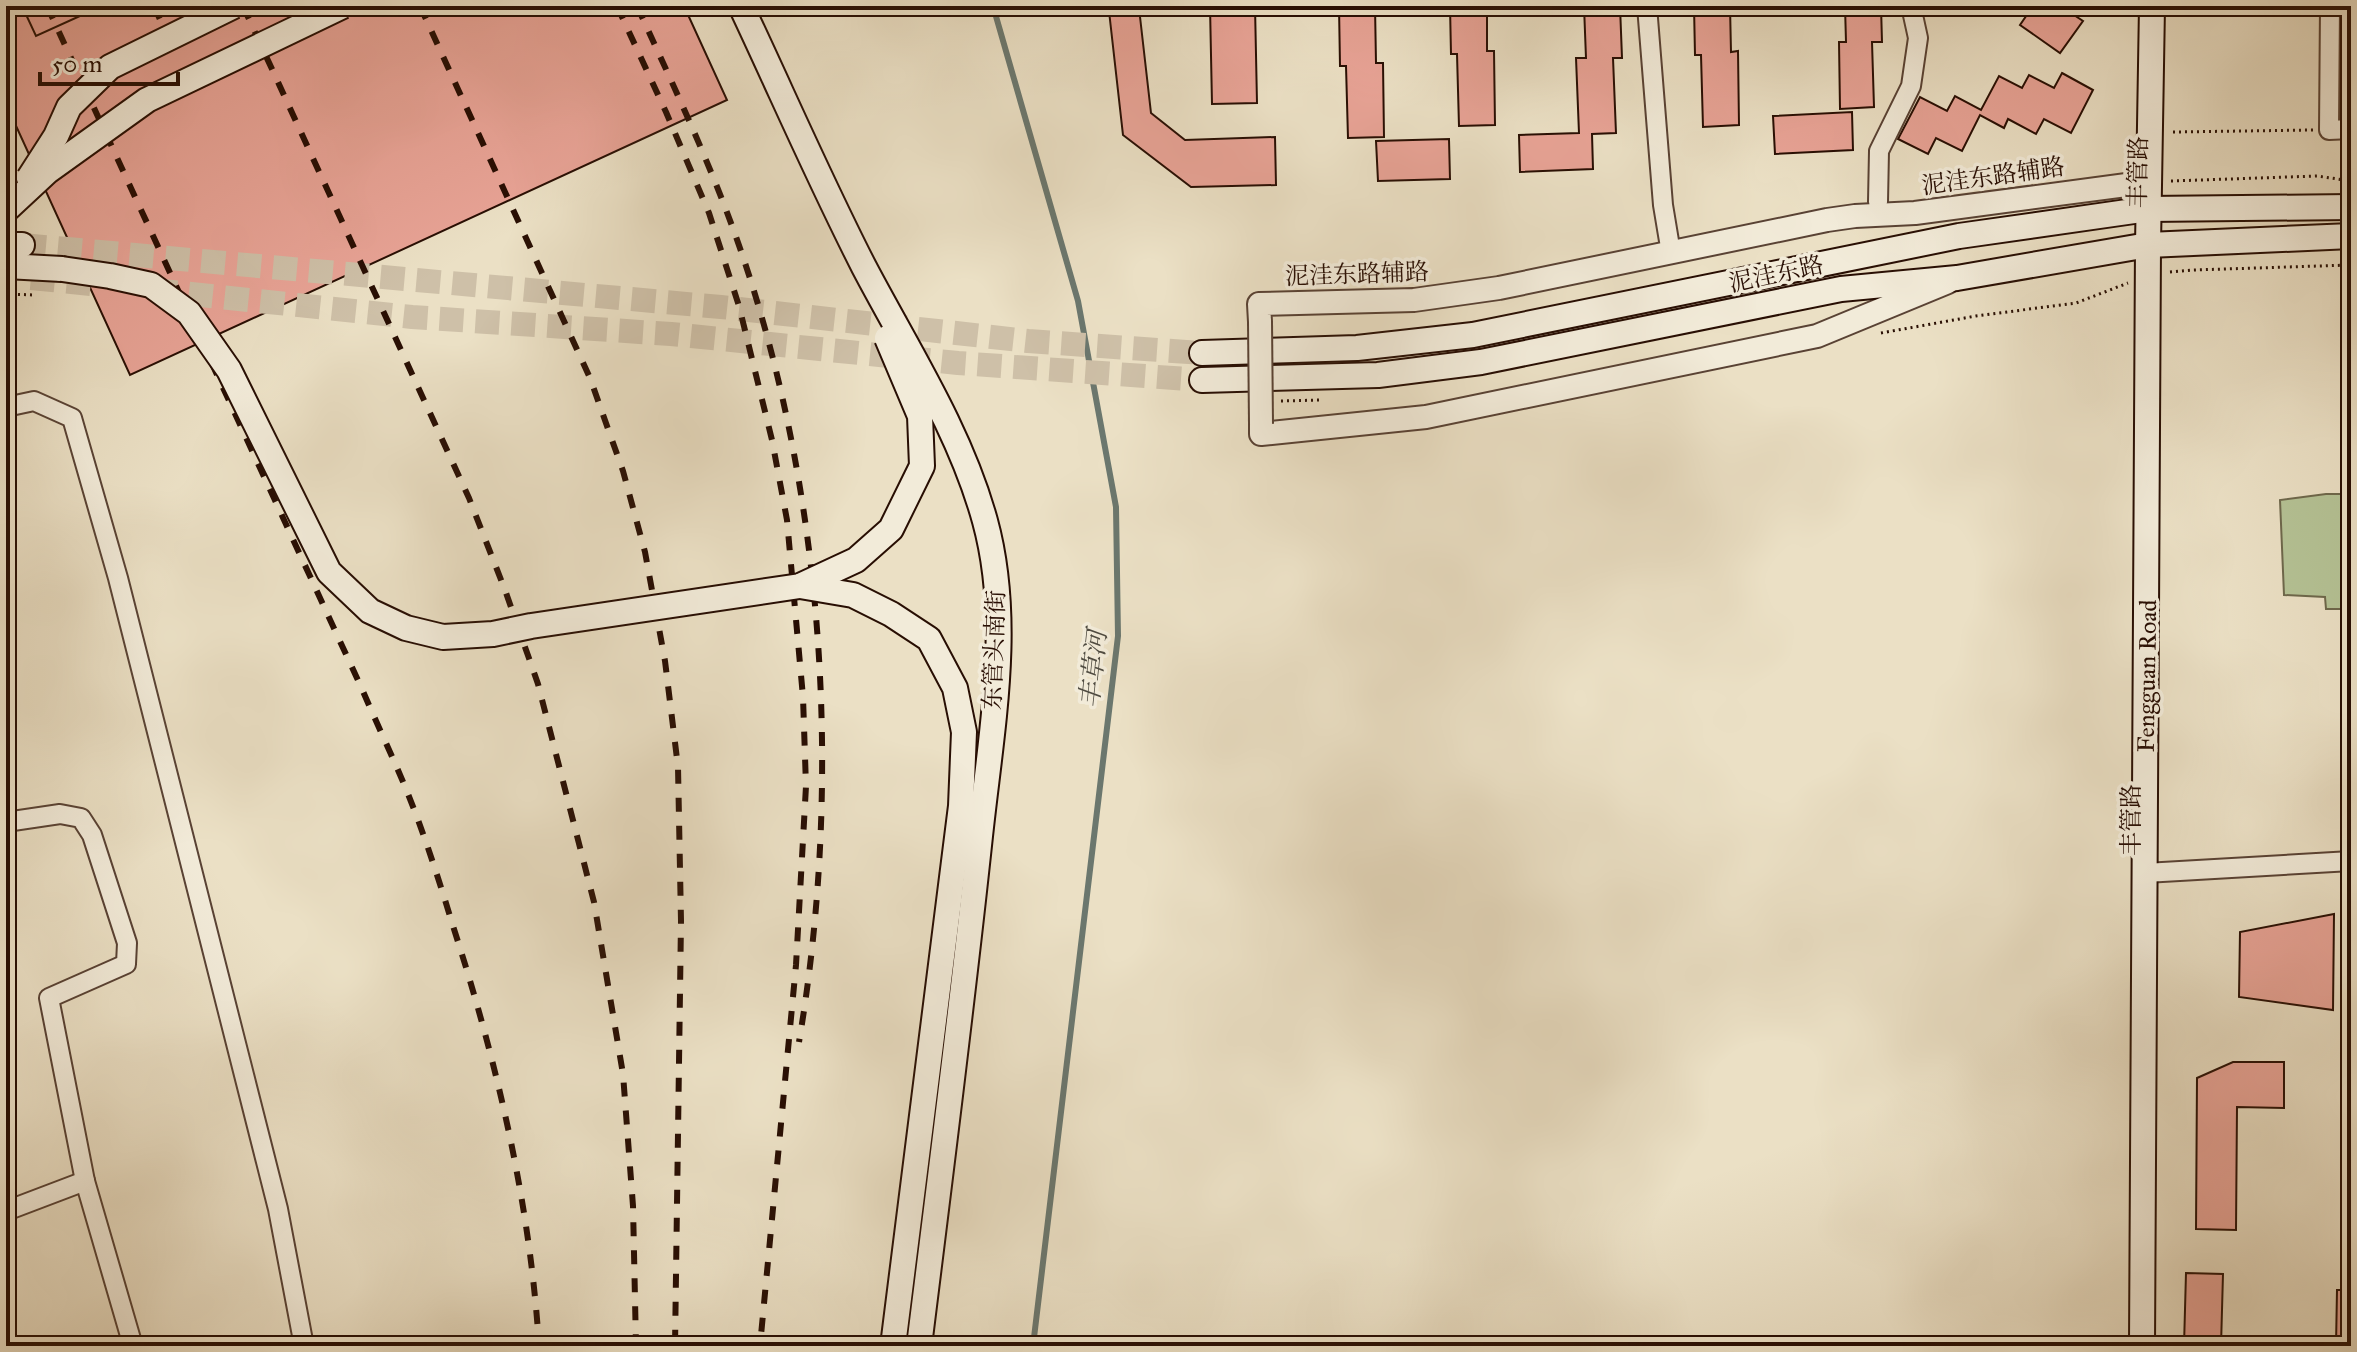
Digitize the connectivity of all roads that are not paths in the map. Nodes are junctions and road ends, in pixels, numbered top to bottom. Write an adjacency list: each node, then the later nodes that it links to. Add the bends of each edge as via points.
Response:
1 (234, 6): 13 (main road, bridge, via 110,67 69,107 56,136)
2 (343, 6): 13 (main road, bridge, via 147,100 48,171)
3 (741, 6): 18 (main road, 东管头南街, bridge)
4 (1647, 6): 17 (street)
5 (1911, 6): 11 (street, via 1918,38 1911,86 1879,151)
6 (2140, 6): 10 (main road, 丰管路)
7 (2152, 6): 10 (main road)
8 (2330, 6): 9 (street, via 2329,130)
9 (2351, 129)
10 (2144, 182): 14 (main road, 丰管路); 17 (street, 泥洼东路辅路, via 1841,218)
11 (1878, 202)
12 (2351, 207): 14 (main road, 泥洼东路)
13 (6, 209)
14 (2143, 210): 16 (main road, 丰管路); 23 (main road, 泥洼东路, via 1959,236 1473,335 1357,348)
15 (2351, 236): 16 (main road, 泥洼东路)
16 (2143, 246): 21 (main road, 泥洼东路); 29 (main road, Fengguan Road); 36 (main road, 丰管路)
17 (1671, 253): 21 (street, 泥洼东路辅路, bridge, via 1414,300 1259,304 1261,434 1426,417 1817,336)
18 (863, 265): 26 (main road, bridge, via 920,416 922,466 891,529 856,560); 35 (main road, 东管头南街, bridge, via 968,469 988,535 998,605 998,660 971,923)
19 (6, 266): 26 (main road, bridge, via 62,269 151,285 189,313 229,370 329,572 370,611 406,628 443,637 493,634)
20 (6, 277): 22 (main road)
21 (1957, 278): 24 (main road, 泥洼东路, via 1841,289 1466,364 1378,375)
22 (33, 287)
23 (1202, 353)
24 (1202, 380)
25 (6, 407): 33 (street, via 34,401 72,418 118,578 278,1209)
26 (800, 586): 34 (main road, 东管头南街, bridge, via 853,595 929,639 955,688 964,732 961,806)
27 (6, 822): 30 (street, via 60,814 81,818 92,835 127,943 126,964 49,998)
28 (2351, 861): 29 (street)
29 (2145, 873): 37 (main road, Fengguan Road)
30 (85, 1181): 31 (street); 32 (street)
31 (6, 1211)
32 (133, 1346)
33 (304, 1346)
34 (893, 1346)
35 (919, 1346)
36 (2127, 1346)
37 (2142, 1346)

